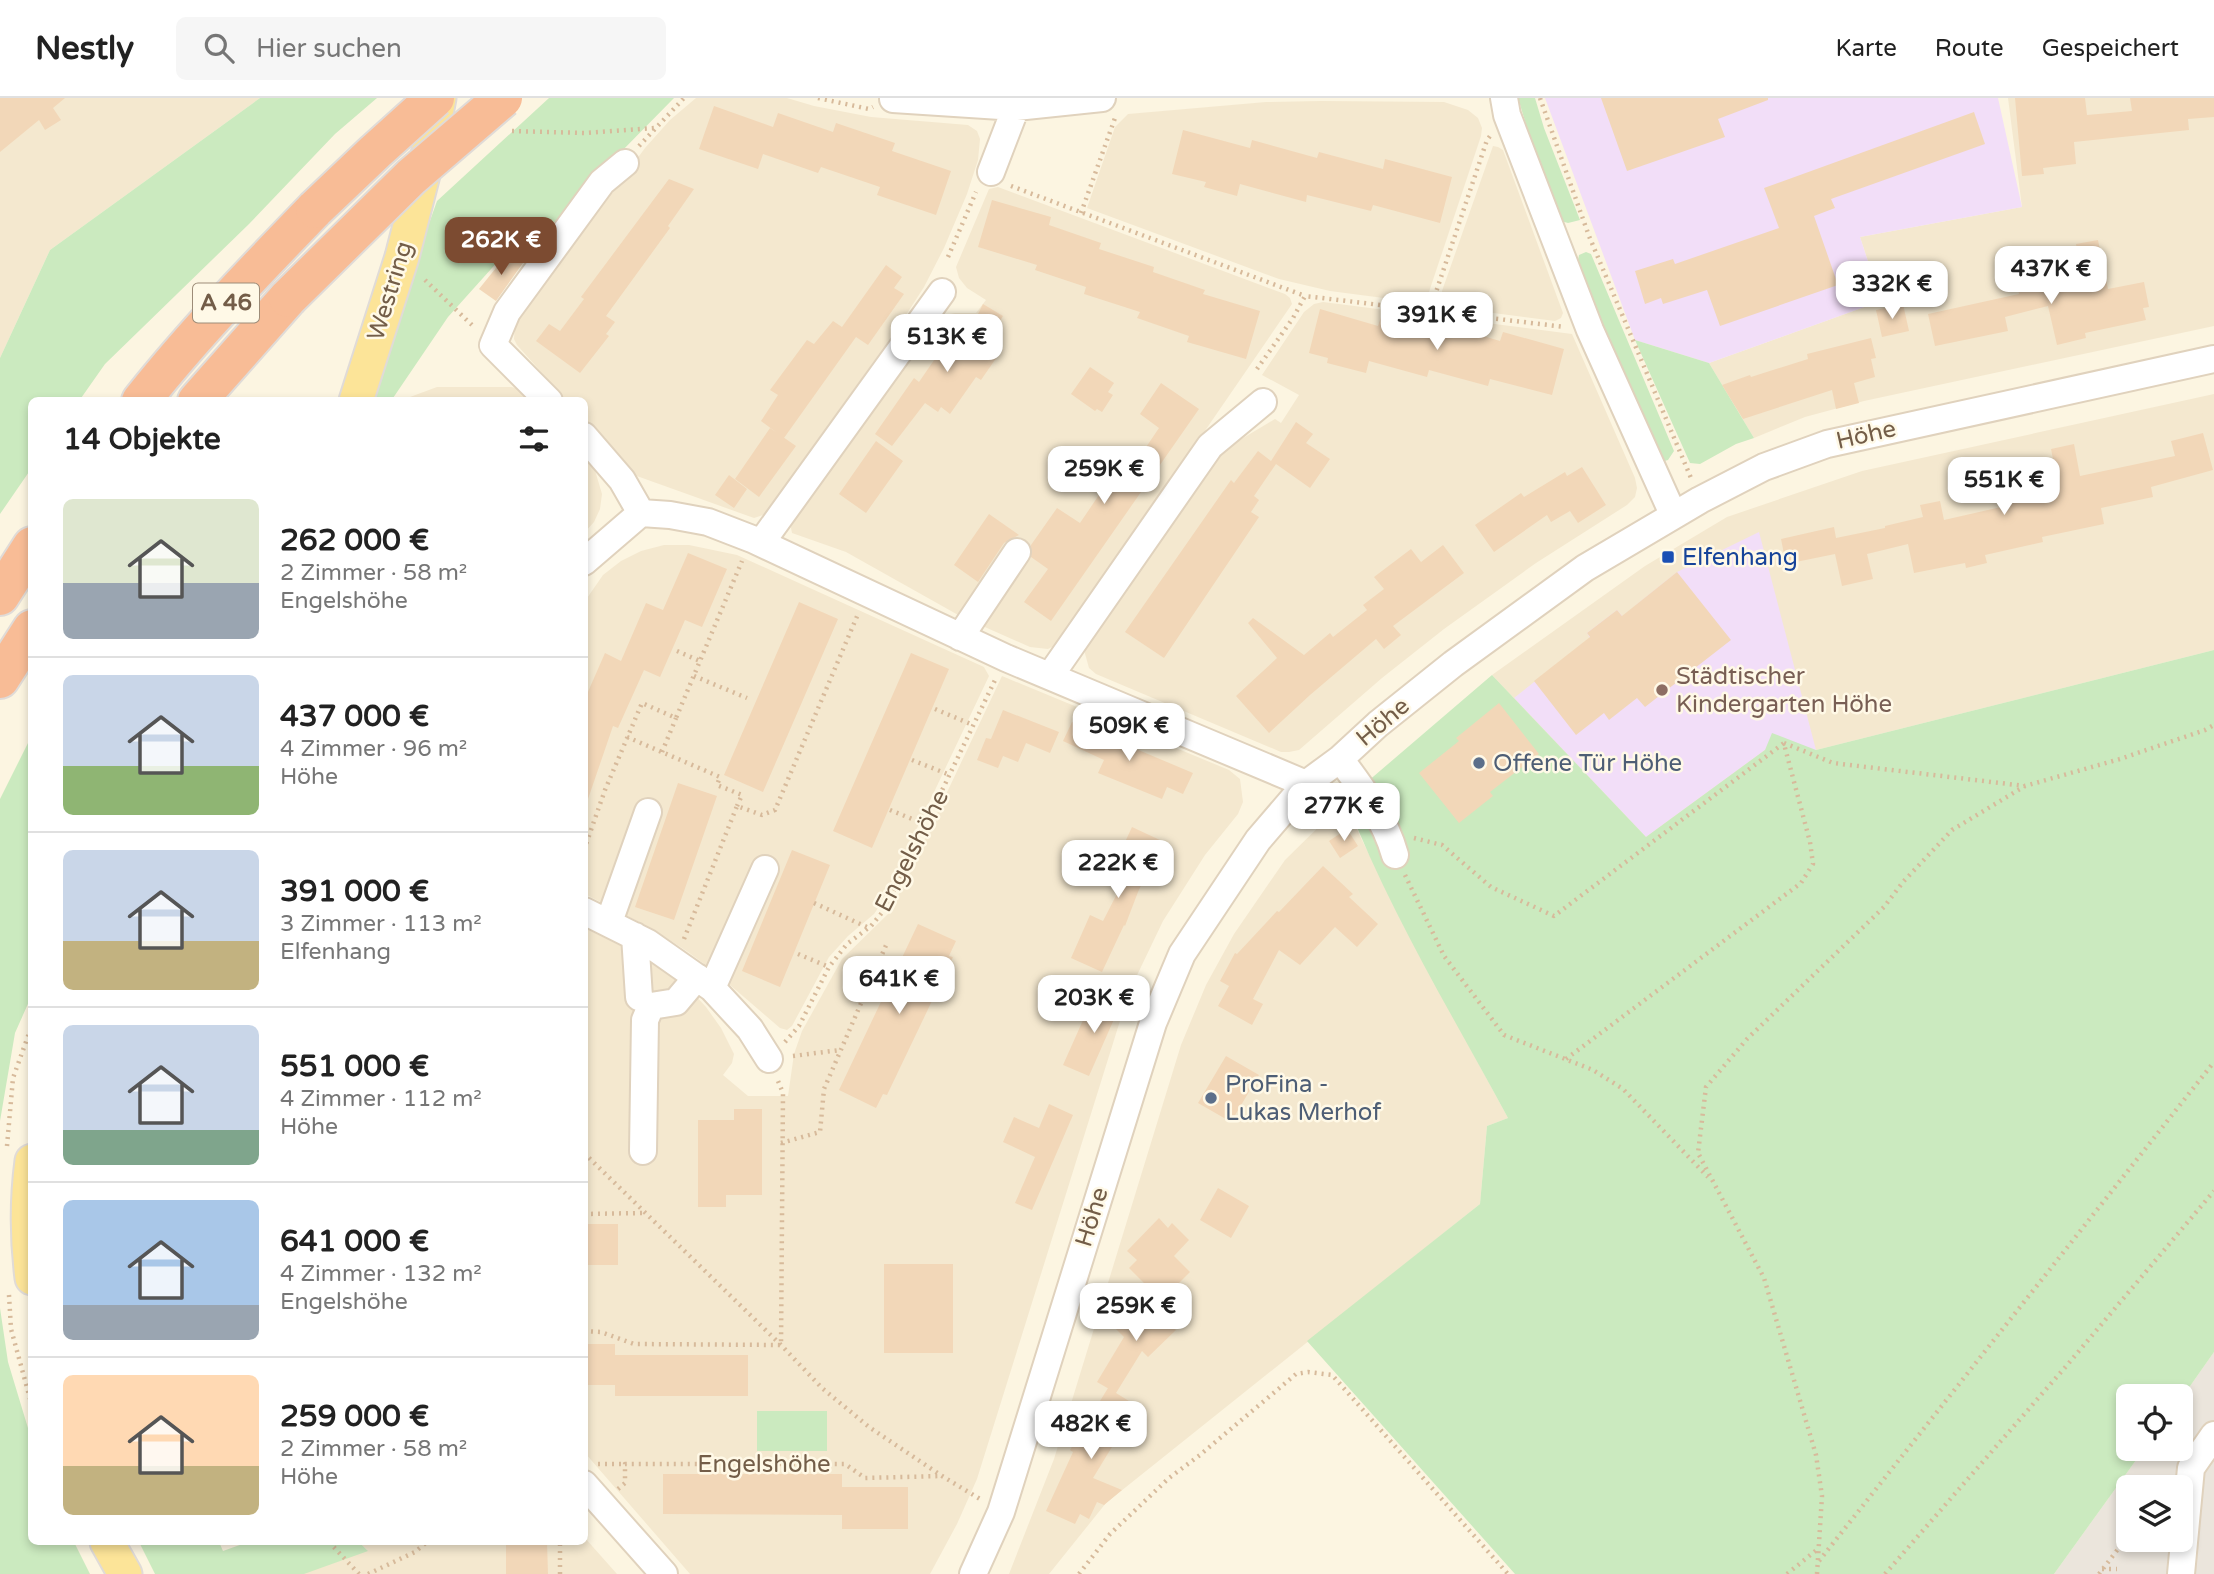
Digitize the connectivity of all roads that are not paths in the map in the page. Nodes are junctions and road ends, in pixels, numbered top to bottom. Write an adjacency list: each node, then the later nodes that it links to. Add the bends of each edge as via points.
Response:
1 (437, 98): 11 (highway, A 46, bridge, via 315,209); 13 (main road, Westring, via 402,257)
2 (893, 99): 5 (street)
3 (1110, 104): 5 (street)
4 (1505, 106): 18 (street, via 1590,330)
5 (1016, 107): 8 (street)
6 (506, 114): 12 (highway, A 46, bridge, via 411,177 288,298)
7 (625, 163): 14 (street, via 602,182 507,312 492,345)
8 (992, 181)
9 (942, 292): 19 (street)
10 (2214, 359): 18 (street, Höhe, via 1827,444 1764,467)
11 (144, 397)
12 (201, 397)
13 (357, 397)
14 (545, 397)
15 (1263, 402): 26 (street, via 1210,446)
16 (588, 441): 17 (street, via 622,481)
17 (641, 513): 19 (street, via 708,522); 22 (street)
18 (1673, 514): 28 (street, Höhe, via 1586,568 1453,664)
19 (756, 541): 25 (street)
20 (28, 552): 23 (highway)
21 (1017, 552): 25 (street)
22 (588, 559)
23 (0, 596)
24 (28, 635): 27 (highway)
25 (960, 637): 26 (street)
26 (1050, 676): 29 (street)
27 (0, 679)
28 (1340, 759): 29 (street, Höhe); 31 (street, via 1364,791)
29 (1306, 784): 45 (street, Höhe, via 1258,840 1182,954 1149,1036 1001,1512)
30 (648, 812): 34 (street)
31 (1393, 846)
32 (765, 869): 36 (street)
33 (588, 913): 34 (street)
34 (609, 922): 35 (street)
35 (635, 936): 36 (street); 37 (street)
36 (705, 983): 38 (street, via 728,1002); 39 (street, via 676,1002 650,1006 645,1020)
37 (639, 997)
38 (769, 1059)
39 (643, 1151)
40 (2214, 1435): 46 (street, via 2190,1468)
41 (588, 1488): 44 (street)
42 (109, 1545): 43 (main road)
43 (125, 1574)
44 (664, 1574)
45 (973, 1574)
46 (2181, 1574)

